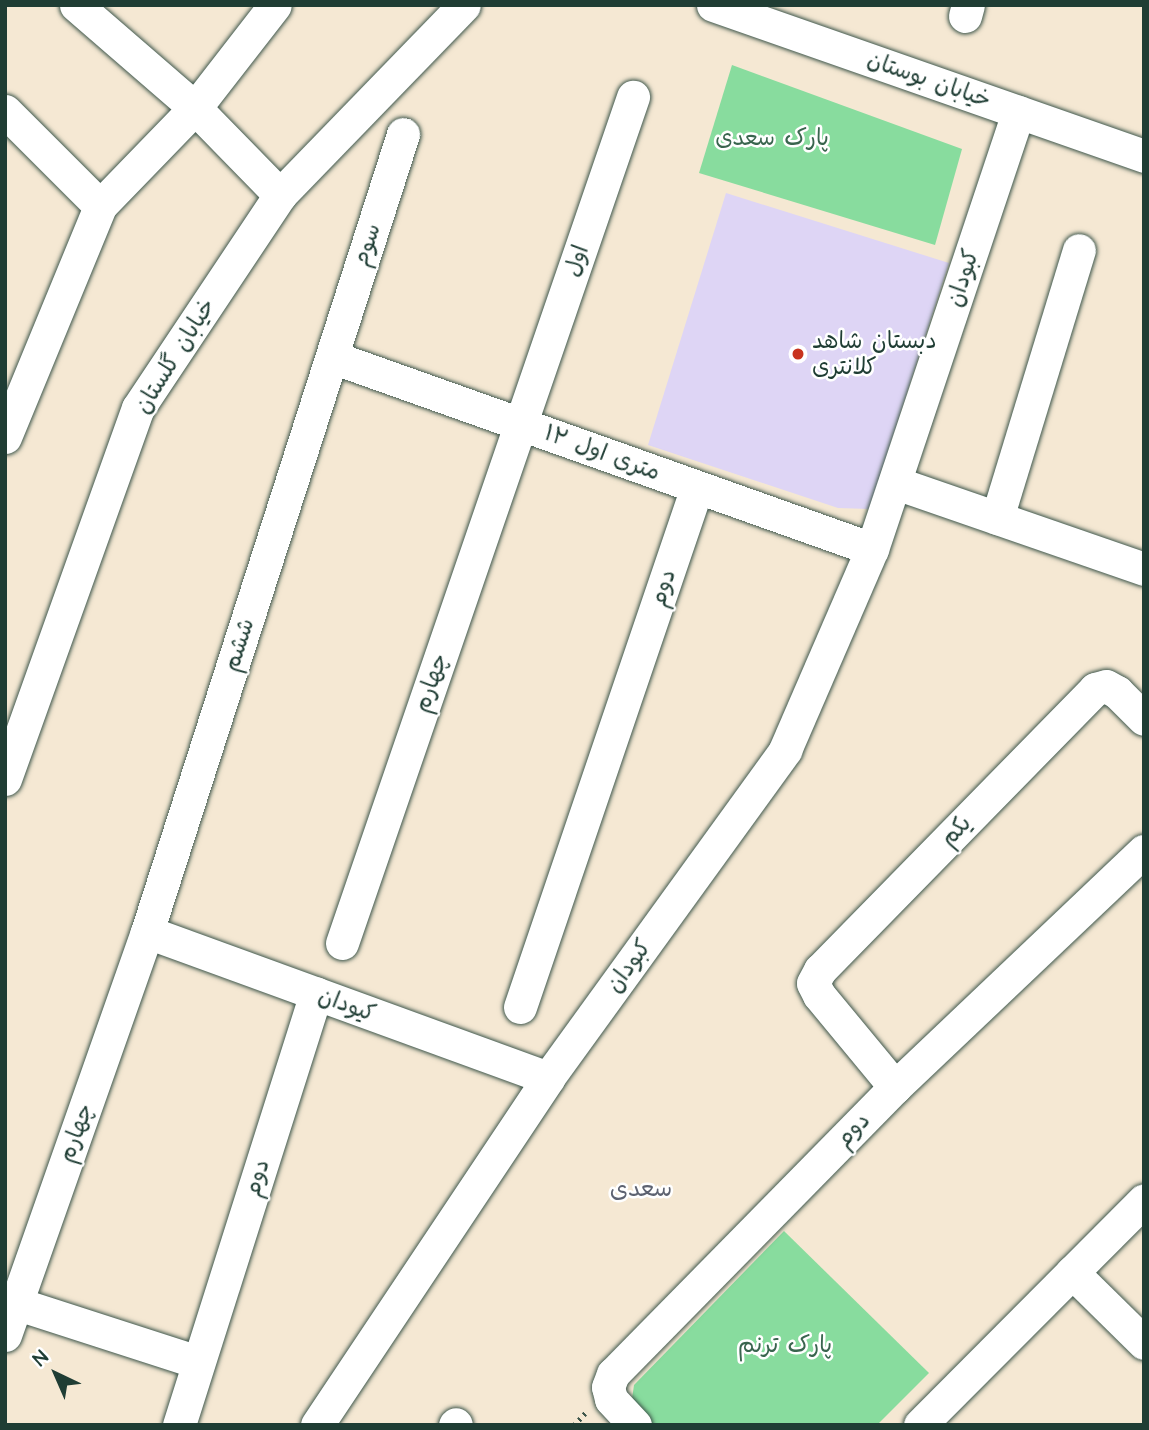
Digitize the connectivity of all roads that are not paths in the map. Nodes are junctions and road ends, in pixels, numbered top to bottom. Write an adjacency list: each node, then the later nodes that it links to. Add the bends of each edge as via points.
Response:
1 (76, 5): 7 (street)
2 (275, 5): 7 (street)
3 (464, 5): 12 (street, خیابان گلستان)
4 (713, 5): 5 (street, خیابان بوستان)
5 (789, 18): 8 (street, خیابان بوستان)
6 (633, 97): 17 (street, اول)
7 (195, 108): 12 (street); 13 (street)
8 (1018, 112): 11 (street, خیابان بوستان); 19 (street, کبودان)
9 (8, 118): 13 (street)
10 (403, 134): 15 (street, سوم)
11 (1142, 151)
12 (280, 195): 25 (street, خیابان گلستان, via 138,408)
13 (100, 206): 16 (street)
14 (1079, 250): 21 (street)
15 (332, 357): 17 (street, ۱۲ متری اول); 27 (street, ششم)
16 (15, 384): 18 (street)
17 (521, 424): 20 (street, ۱۲ متری اول); 28 (street, چهارم)
18 (5, 438)
19 (895, 483): 21 (street); 22 (street, کبودان)
20 (697, 487): 22 (street, ۱۲ متری اول); 30 (street, دوم)
21 (998, 518): 23 (street)
22 (872, 549): 31 (street, کبودان, via 785,750)
23 (1144, 569)
24 (1144, 719): 32 (street, یکم, via 1117,692 1106,686 1095,689 820,970 813,983 819,995)
25 (7, 764)
26 (1144, 851): 32 (street, دوم)
27 (147, 932): 29 (street, کیودان); 35 (street, چهارم)
28 (342, 943)
29 (316, 993): 31 (street, کیودان); 38 (street, دوم)
30 (520, 1007)
31 (548, 1078): 40 (street, کبودان)
32 (895, 1087): 41 (street, دوم, via 613,1374 608,1387 611,1399)
33 (1144, 1200): 34 (street)
34 (1072, 1272): 37 (street); 42 (street)
35 (15, 1303): 36 (street, چهارم); 38 (street)
36 (5, 1335)
37 (1144, 1343)
38 (198, 1362): 39 (street, دوم)
39 (179, 1425)
40 (317, 1425)
41 (635, 1425)
42 (920, 1425)

